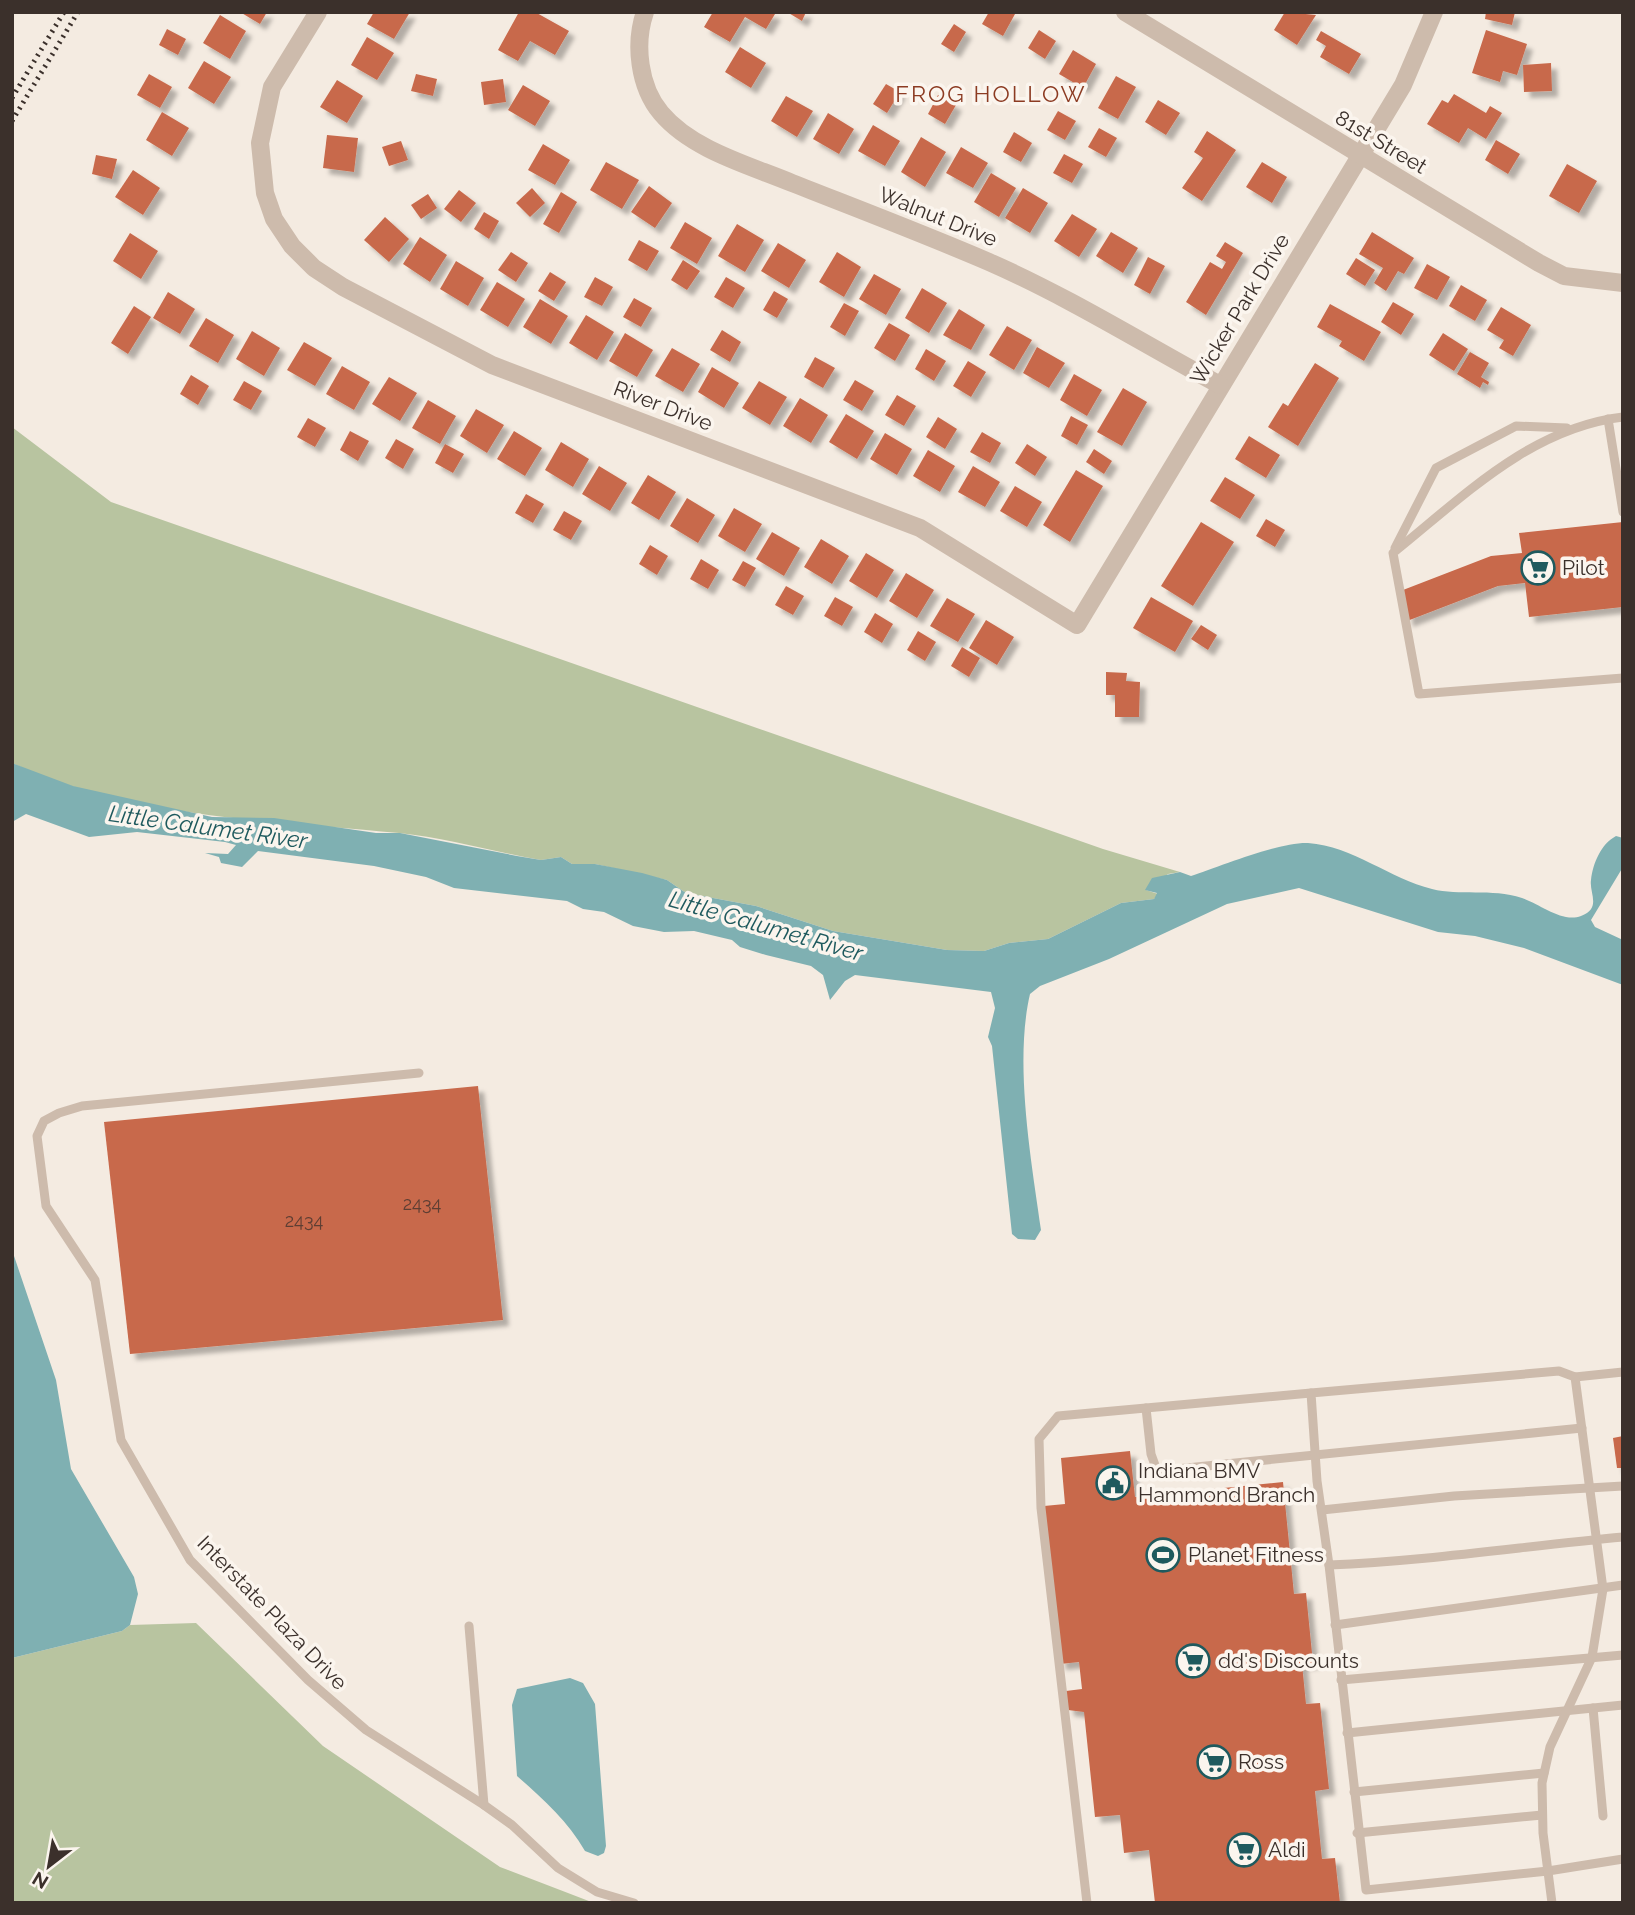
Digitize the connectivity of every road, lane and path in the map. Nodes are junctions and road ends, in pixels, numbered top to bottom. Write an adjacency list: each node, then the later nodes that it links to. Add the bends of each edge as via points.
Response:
1 (318, 12): 13 (street, River Drive, via 272,87 260,143 265,193 274,219 314,268 492,365 920,528)
2 (645, 12): 7 (street, Walnut Drive, via 639,57 647,90 661,113 703,145 1021,277)
3 (1125, 12): 5 (street, 81st Street)
4 (1434, 12): 5 (street, Wicker Park Drive, via 1403,85)
5 (1360, 156): 6 (street, 81st Street, via 1539,264 1564,276); 7 (street, Wicker Park Drive)
6 (1623, 283)
7 (1220, 385): 13 (street, Wicker Park Drive)
8 (1623, 417): 9 (lane)
9 (1608, 419): 10 (lane); 11 (lane)
10 (1568, 428): 12 (lane, via 1512,458); 12 (lane, via 1516,426 1436,468)
11 (1623, 512)
12 (1393, 553): 14 (lane, via 1419,694)
13 (1077, 625)
14 (1623, 678)
15 (419, 1073): 41 (lane, Interstate Plaza Drive, via 82,1106 44,1121 37,1136 46,1206 95,1280 121,1440 190,1560 298,1671 366,1730)
16 (1623, 1372): 17 (lane)
17 (1575, 1377): 18 (lane, via 1559,1371); 20 (lane)
18 (1311, 1393): 19 (lane); 21 (lane)
19 (1146, 1408): 21 (lane, via 1156,1468); 49 (lane, via 1058,1416 1039,1439 1041,1508)
20 (1582, 1428): 21 (lane); 23 (lane)
21 (1315, 1455): 24 (lane)
22 (1623, 1486): 23 (lane)
23 (1590, 1490): 24 (lane, via 1454,1496); 26 (lane)
24 (1322, 1510): 27 (lane)
25 (1623, 1537): 26 (lane)
26 (1597, 1539): 27 (lane); 29 (lane)
27 (1329, 1565): 30 (lane)
28 (1623, 1585): 29 (lane)
29 (1603, 1589): 30 (lane); 33 (lane)
30 (1335, 1625): 34 (lane)
31 (469, 1626): 41 (lane)
32 (1623, 1655): 33 (lane)
33 (1592, 1657): 34 (lane); 37 (lane)
34 (1341, 1680): 38 (lane)
35 (1623, 1705): 36 (lane)
36 (1593, 1708): 37 (lane); 43 (lane)
37 (1568, 1711): 38 (lane); 39 (lane, via 1550,1747)
38 (1347, 1733): 40 (lane)
39 (1544, 1773): 40 (lane); 42 (lane)
40 (1354, 1792): 44 (lane)
41 (484, 1805): 48 (lane, Interstate Plaza Drive, via 558,1868 597,1892)
42 (1542, 1815): 44 (lane); 46 (lane)
43 (1603, 1816)
44 (1357, 1833): 47 (lane)
45 (1623, 1859): 46 (lane)
46 (1548, 1871): 47 (lane); 51 (lane)
47 (1366, 1890): 50 (lane)
48 (634, 1903)
49 (1087, 1903)
50 (1367, 1903)
51 (1552, 1903)

